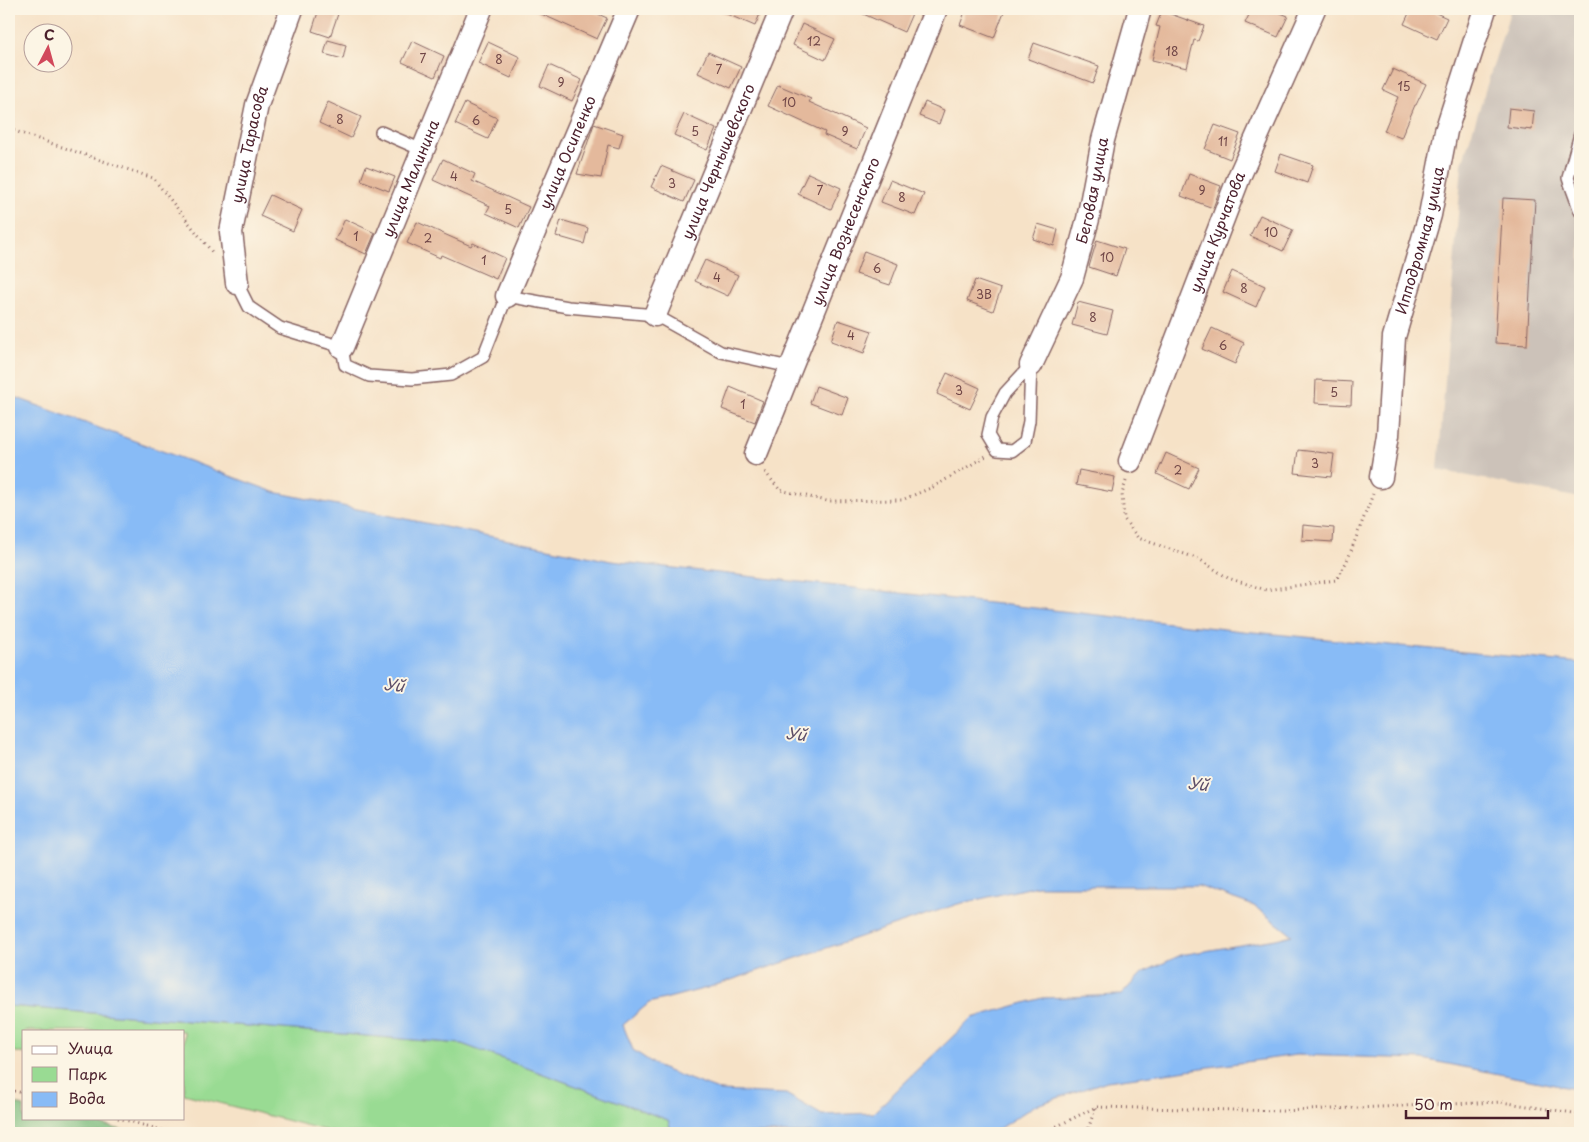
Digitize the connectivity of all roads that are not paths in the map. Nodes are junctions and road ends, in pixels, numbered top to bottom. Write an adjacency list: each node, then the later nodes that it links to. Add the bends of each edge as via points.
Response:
1 (292, 9): 13 (street, улица Тарасова, via 257,105 231,232)
2 (481, 9): 11 (street, улица Малинина)
3 (629, 9): 14 (street, улица Осипенко)
4 (782, 9): 15 (street, улица Чернышевского)
5 (936, 9): 18 (street, улица Вознесенского)
6 (1140, 9): 17 (street, Беговая улица, via 1104,140 1072,278)
7 (1314, 9): 20 (street, улица Курчатова, via 1239,177)
8 (1485, 9): 21 (street, Ипподромная улица, via 1446,131 1430,215 1394,337 1388,436)
9 (381, 132): 11 (lane)
10 (1580, 134): 12 (lane, via 1568,178)
11 (422, 150): 16 (street, улица Малинина)
12 (1580, 211)
13 (237, 283): 16 (lane, via 249,307 280,328)
14 (507, 296): 15 (lane, via 568,307); 16 (lane, via 483,357 451,375 412,379 369,376 345,365)
15 (655, 315): 18 (lane, via 721,352)
16 (342, 347)
17 (1031, 365): 17 (lane, via 1005,393 992,416 988,435 997,450 1012,451 1025,441)
18 (790, 367): 19 (street, улица Вознесенского)
19 (756, 454)
20 (1130, 460)
21 (1381, 477)

